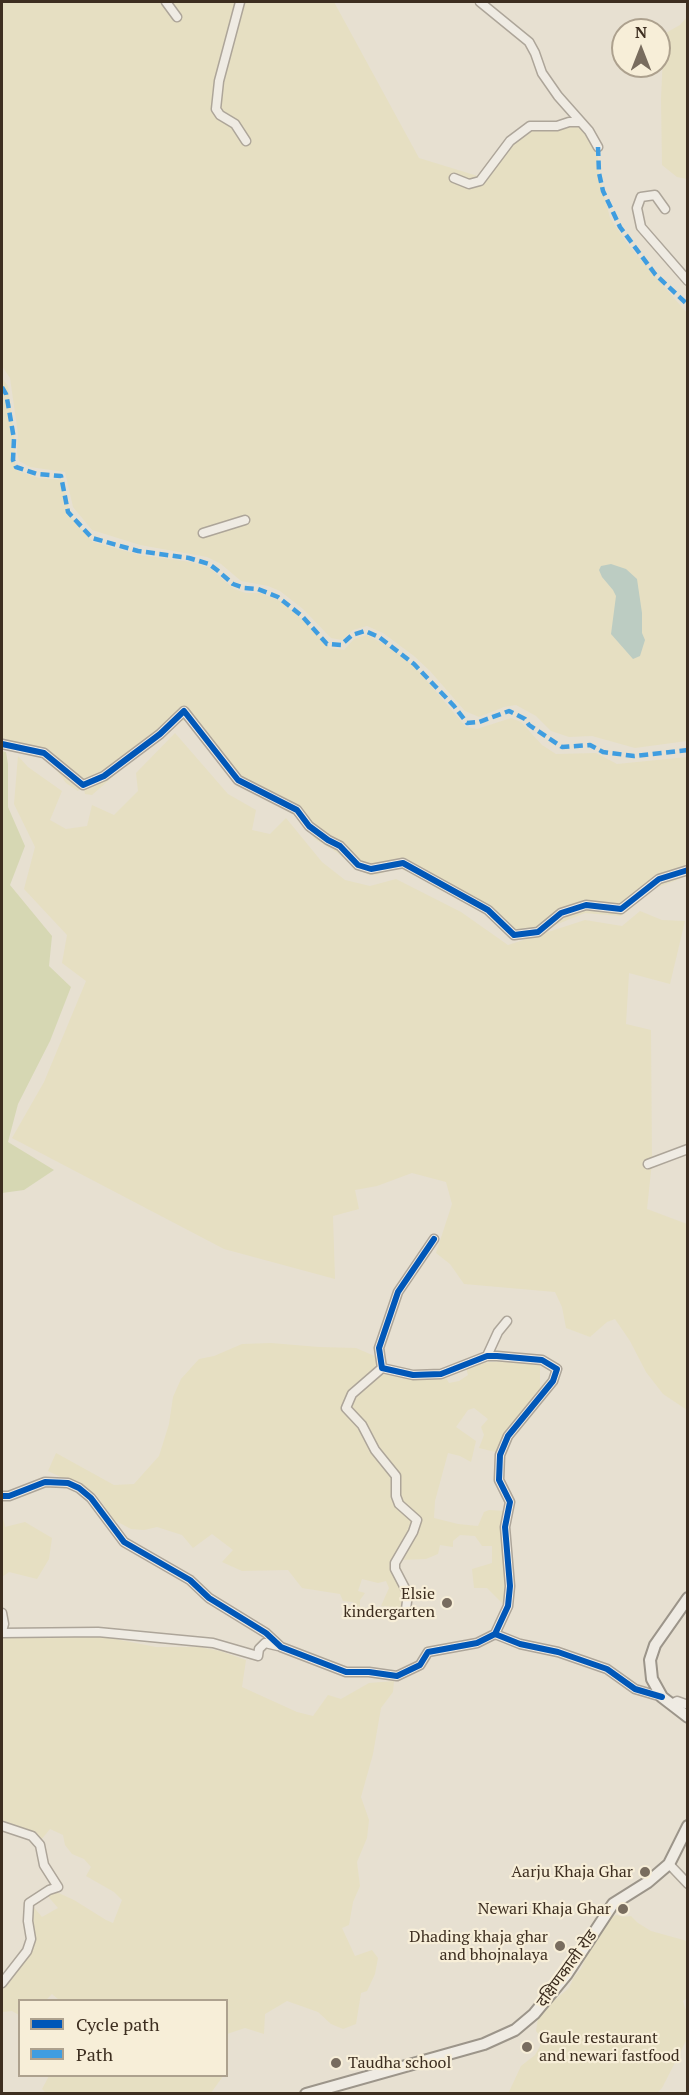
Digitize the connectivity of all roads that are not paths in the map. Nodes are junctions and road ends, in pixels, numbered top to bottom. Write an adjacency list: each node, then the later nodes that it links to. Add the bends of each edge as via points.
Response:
1 (166, 2): 4 (street)
2 (240, 2): 6 (street, via 219,81 216,109 235,124)
3 (480, 2): 5 (street, via 529,42 542,73)
4 (177, 17)
5 (579, 122): 7 (street); 8 (street, via 530,126 510,141 480,181 469,184)
6 (246, 141)
7 (598, 147)
8 (454, 178)
9 (665, 209): 10 (street, via 655,195 641,197 637,208 640,227)
10 (687, 281)
11 (244, 520): 12 (street)
12 (203, 533)
13 (2, 744): 14 (street, via 44,753 83,785 104,776 184,711 238,780 297,810 309,826 340,846 358,865 371,869 403,863 488,910 514,935 538,932 561,913 586,905 621,909 659,879)
14 (687, 870)
15 (687, 1149): 16 (street)
16 (648, 1164)
17 (434, 1239): 20 (street, via 398,1292 378,1348)
18 (507, 1322): 19 (street)
19 (487, 1356): 20 (street, via 441,1374 413,1375); 26 (street, via 542,1360 557,1369 553,1381 508,1436 500,1455 499,1480 510,1502 506,1527 510,1586 508,1606)
20 (382, 1368): 23 (street, via 352,1394 346,1408 396,1476 399,1504 417,1520 394,1563 408,1594)
21 (2, 1496): 27 (street, via 45,1482 68,1483 79,1488 124,1542 190,1580 209,1598 266,1633)
22 (687, 1598): 28 (main road, via 650,1660 652,1679)
23 (406, 1610)
24 (2, 1613): 25 (street)
25 (2, 1632): 27 (street, via 98,1632 213,1644 258,1656 266,1643)
26 (495, 1635): 27 (street, via 428,1652 420,1665 398,1676 346,1672); 28 (street, via 607,1669 635,1689)
27 (281, 1647)
28 (667, 1700): 29 (street); 30 (main road)
29 (687, 1705)
30 (687, 1717)
31 (2, 1826): 35 (street, via 32,1836 40,1845 44,1865 58,1887 29,1903 31,1939 27,1951)
32 (687, 1826): 33 (main road, दक्षिणकाली रोड)
33 (669, 1864): 34 (street); 36 (main road, दक्षिणकाली रोड, via 613,1904 567,1974 534,2014 515,2030 484,2044)
34 (687, 1884)
35 (2, 1983)
36 (341, 2084): 37 (main road, दक्षिणकाली रोड); 38 (street)
37 (306, 2094)
38 (334, 2094)

